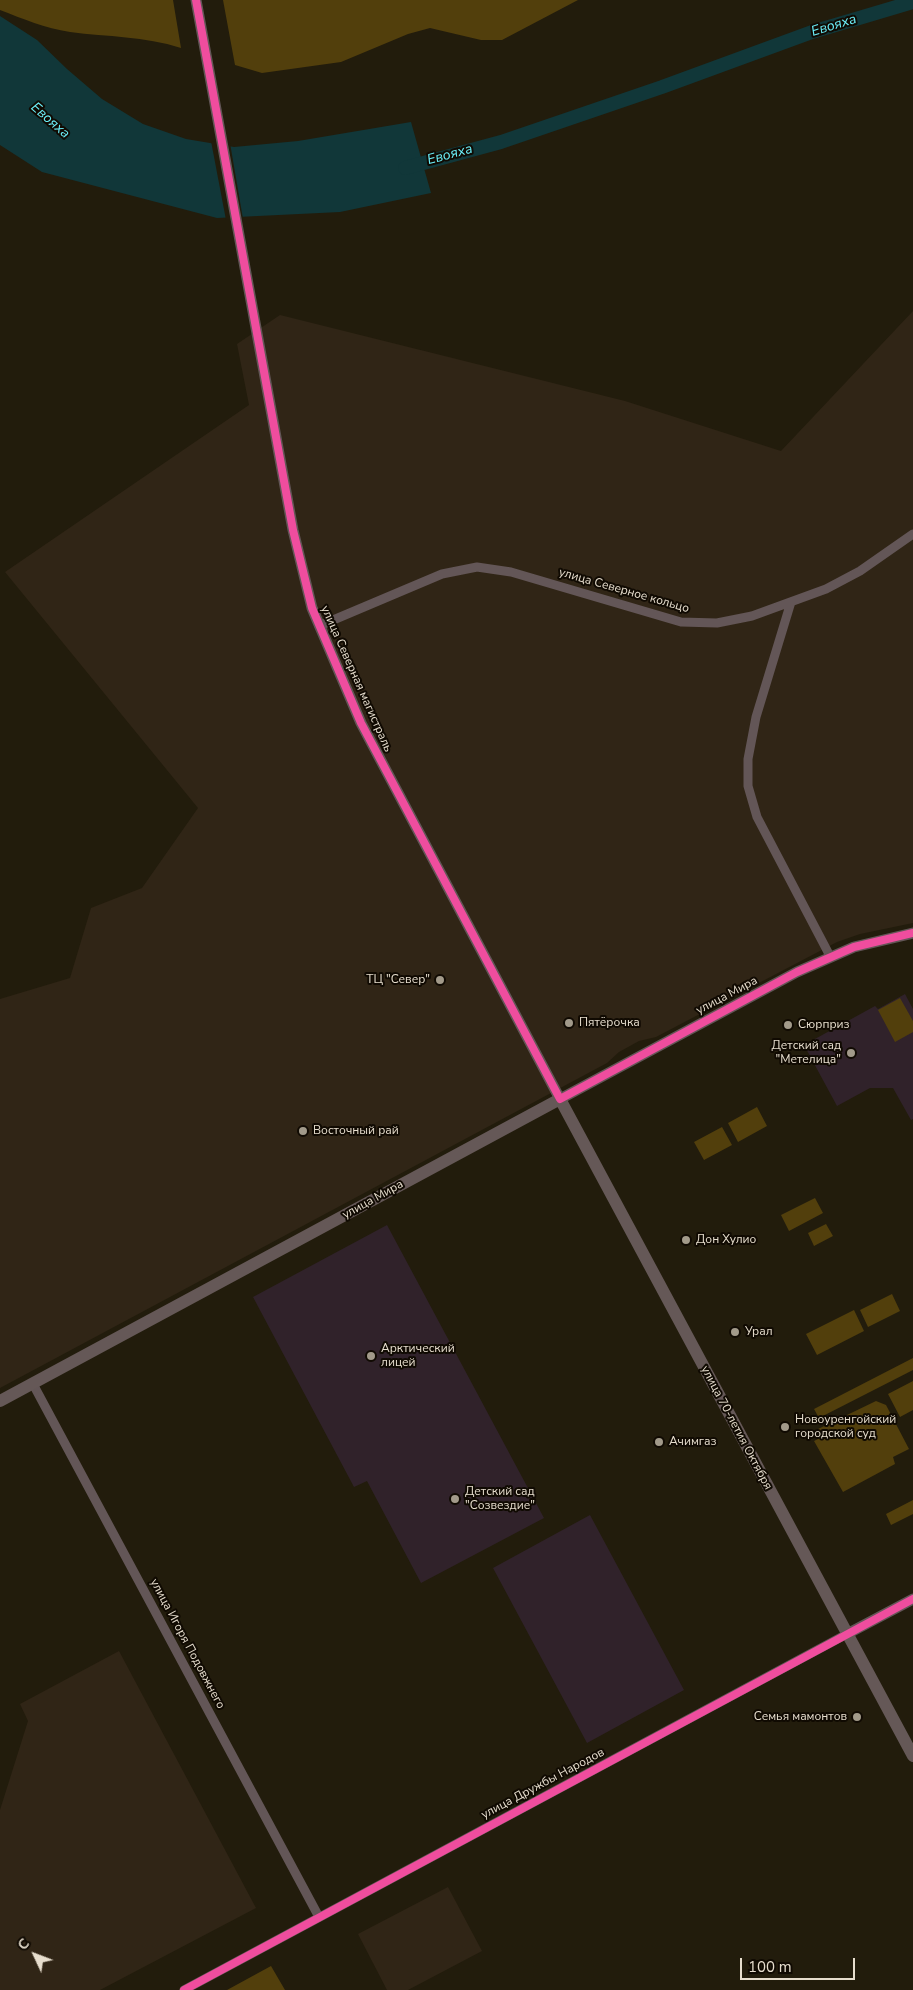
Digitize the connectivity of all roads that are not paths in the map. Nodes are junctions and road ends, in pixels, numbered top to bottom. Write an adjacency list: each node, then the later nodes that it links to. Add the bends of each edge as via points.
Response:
1 (196, 0): 4 (street, улица Северная магистраль, via 300,562)
2 (913, 534): 3 (street, улица Северное кольцо, via 860,571 826,589)
3 (790, 602): 4 (street, улица Северное кольцо, via 739,619 717,624 694,624 511,572 477,567 442,574); 6 (street, via 756,717 748,759 748,786 757,817)
4 (319, 626): 7 (street, улица Северная магистраль, via 369,739)
5 (913, 933): 6 (street, улица Мира, via 872,941)
6 (830, 956): 7 (street, улица Мира)
7 (560, 1099): 8 (main road, улица Мира); 11 (main road, улица 70-летия Октября)
8 (33, 1384): 9 (main road, улица Мира); 13 (street, улица Игоря Подовжнего)
9 (0, 1401)
10 (913, 1599): 11 (street, улица Дружбы Народов)
11 (847, 1634): 12 (main road, улица 70-летия Октября); 13 (street, улица Дружбы Народов)
12 (913, 1756)
13 (319, 1917): 14 (street, улица Дружбы Народов)
14 (184, 1990)

